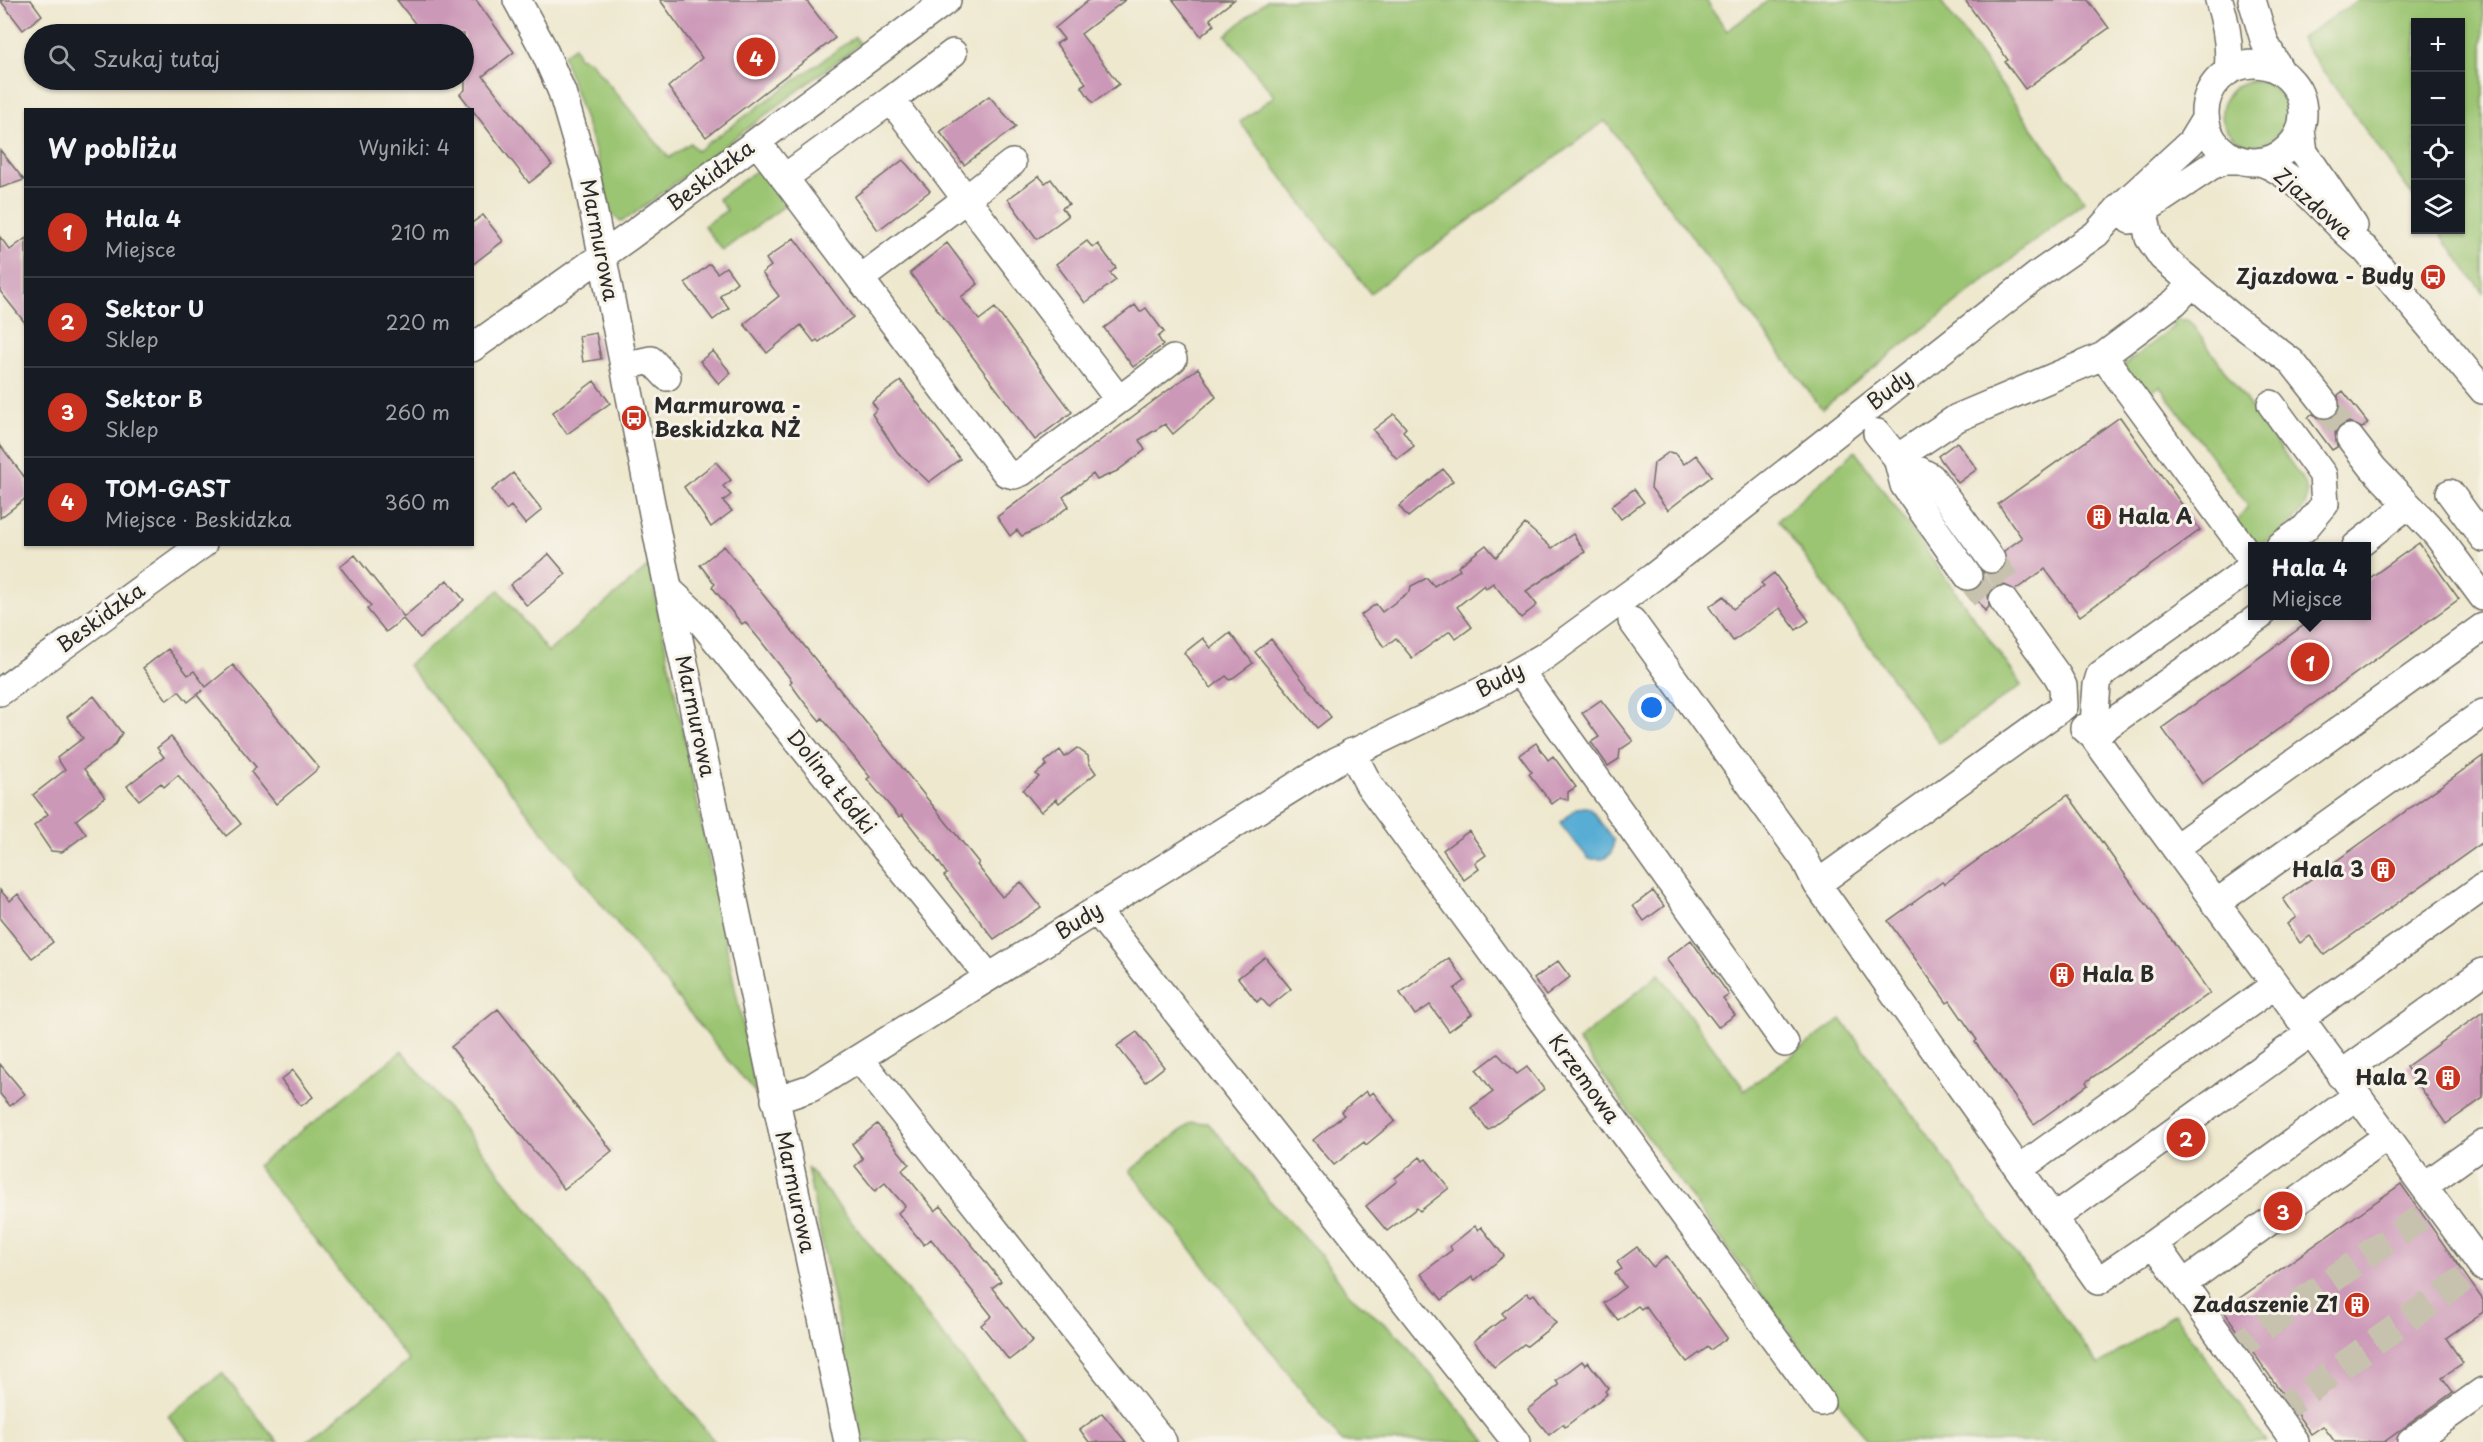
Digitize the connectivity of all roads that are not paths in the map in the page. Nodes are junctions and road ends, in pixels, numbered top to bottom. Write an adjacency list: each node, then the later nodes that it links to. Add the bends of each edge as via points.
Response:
1 (517, 0): 19 (street, Marmurowa, via 543,48 570,116)
2 (946, 0): 11 (street, Beskidzka)
3 (2219, 0): 6 (street, via 2230,56)
4 (2252, 0): 7 (street, via 2265,43)
5 (953, 53): 8 (street)
6 (2228, 71): 7 (street, via 2249,64); 9 (street, via 2208,97)
7 (2281, 72): 10 (street, via 2301,97)
8 (891, 99): 14 (street); 15 (street)
9 (2205, 119): 12 (street, via 2219,148); 17 (street, Budy, via 2191,142)
10 (2301, 129): 12 (street, via 2296,140 2280,155); 18 (street, Zjazdowa, via 2304,152 2352,221)
11 (756, 142): 14 (street); 19 (street, Beskidzka)
12 (2249, 161): 16 (street, Budy, via 2226,160 2211,166); 18 (street, Zjazdowa, via 2287,175)
13 (1012, 163): 15 (street)
14 (784, 178): 20 (street)
15 (966, 199): 20 (street); 28 (street)
16 (2144, 210): 17 (street, Budy, via 2129,221); 21 (street, via 2154,248)
17 (2096, 234): 48 (street, Budy, via 2040,273 1653,577)
18 (2365, 249): 27 (street, Zjazdowa)
19 (602, 254): 22 (street, Beskidzka); 25 (street, Marmurowa)
20 (860, 279): 28 (street, via 1006,473 1022,472)
21 (2192, 284): 23 (street, via 2175,302); 30 (street, via 2233,318 2303,357)
22 (474, 347)
23 (2103, 356): 33 (street, via 1957,418); 40 (street)
24 (1173, 359): 28 (street)
25 (624, 366): 26 (street, via 651,360); 43 (street, Marmurowa)
26 (667, 377)
27 (2483, 390)
28 (1119, 400)
29 (2271, 404): 37 (street, via 2323,475 2325,504 2305,528)
30 (2326, 404)
31 (1877, 433): 33 (street)
32 (2351, 438): 35 (street, via 2391,467)
33 (1897, 458): 41 (street)
34 (2450, 493): 36 (street)
35 (2408, 505): 38 (street); 44 (street, via 2437,535)
36 (2483, 538)
37 (2286, 542)
38 (2361, 542)
39 (200, 546): 49 (street, Beskidzka)
40 (2248, 556)
41 (1979, 567)
42 (2248, 567): 51 (street, via 2100,675)
43 (669, 590): 59 (street, Dolina Łódki, via 695,614); 66 (street, Marmurowa)
44 (2483, 597)
45 (2251, 620): 51 (street)
46 (1632, 621): 54 (street, via 1805,860)
47 (2483, 627): 53 (street)
48 (1520, 671): 52 (street, Budy); 62 (street)
49 (0, 692)
50 (2483, 713): 56 (street)
51 (2078, 721): 51 (street, via 2003,600 2043,632); 53 (street); 54 (street)
52 (1352, 752): 57 (street, Budy); 77 (street, Krzemowa, via 1369,785)
53 (2175, 848): 56 (street)
54 (1817, 884): 69 (street)
55 (2483, 887): 61 (street)
56 (2216, 904): 60 (street)
57 (1096, 910): 59 (street, Budy); 80 (street)
58 (2483, 972): 64 (street)
59 (989, 977): 63 (street, Budy)
60 (2275, 985): 61 (street); 69 (street)
61 (2304, 1027): 64 (street); 71 (street)
62 (1785, 1043)
63 (859, 1058): 66 (street, Budy, via 811,1088); 79 (street)
64 (2340, 1075): 65 (street)
65 (2355, 1097): 67 (street); 73 (street)
66 (775, 1100): 78 (street, Marmurowa)
67 (2386, 1137): 70 (street); 75 (street)
68 (2483, 1144): 70 (street)
69 (2019, 1169): 71 (street)
70 (2424, 1186): 72 (street)
71 (2054, 1218): 73 (street, via 2098,1281)
72 (2474, 1233): 74 (street)
73 (2154, 1242): 75 (street)
74 (2483, 1267)
75 (2183, 1284): 81 (street)
76 (2483, 1391): 82 (street)
77 (1821, 1402)
78 (848, 1442)
79 (1163, 1442)
80 (1516, 1442)
81 (2295, 1442)
82 (2411, 1442)

